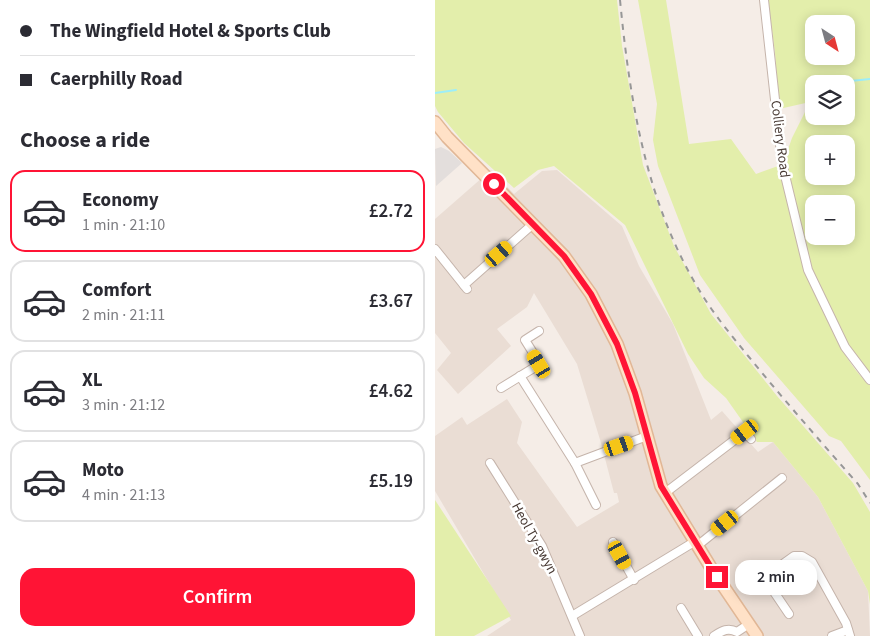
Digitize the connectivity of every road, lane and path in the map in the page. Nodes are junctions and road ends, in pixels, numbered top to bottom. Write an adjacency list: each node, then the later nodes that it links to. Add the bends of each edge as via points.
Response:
1 (764, 0): 7 (street, Colliery Road, via 782,163 808,270 845,347)
2 (436, 126): 3 (street)
3 (533, 224): 4 (street, via 465,287); 9 (street, via 573,266 607,323 635,393)
4 (435, 249)
5 (539, 331): 6 (street, via 525,340 539,364)
6 (520, 376): 8 (street); 12 (street)
7 (870, 380)
8 (501, 388)
9 (647, 436): 12 (street); 14 (street)
10 (751, 439): 14 (street, via 745,432)
11 (490, 462): 21 (street, Heol Ty-gwyn, via 542,546)
12 (575, 463): 15 (street)
13 (782, 478): 17 (street)
14 (665, 493): 17 (street)
15 (596, 505)
16 (613, 542): 18 (street)
17 (696, 544): 18 (street); 22 (street)
18 (634, 580): 21 (street)
19 (681, 608): 26 (street)
20 (789, 614): 23 (street, via 762,579 794,556 807,558 813,562)
21 (572, 616): 25 (street, Heol Ty-gwyn)
22 (749, 624): 24 (street); 28 (street)
23 (849, 633): 29 (street)
24 (737, 634): 27 (street, via 731,629)
25 (580, 636)
26 (698, 636)
27 (714, 636)
28 (757, 636)
29 (832, 636)

